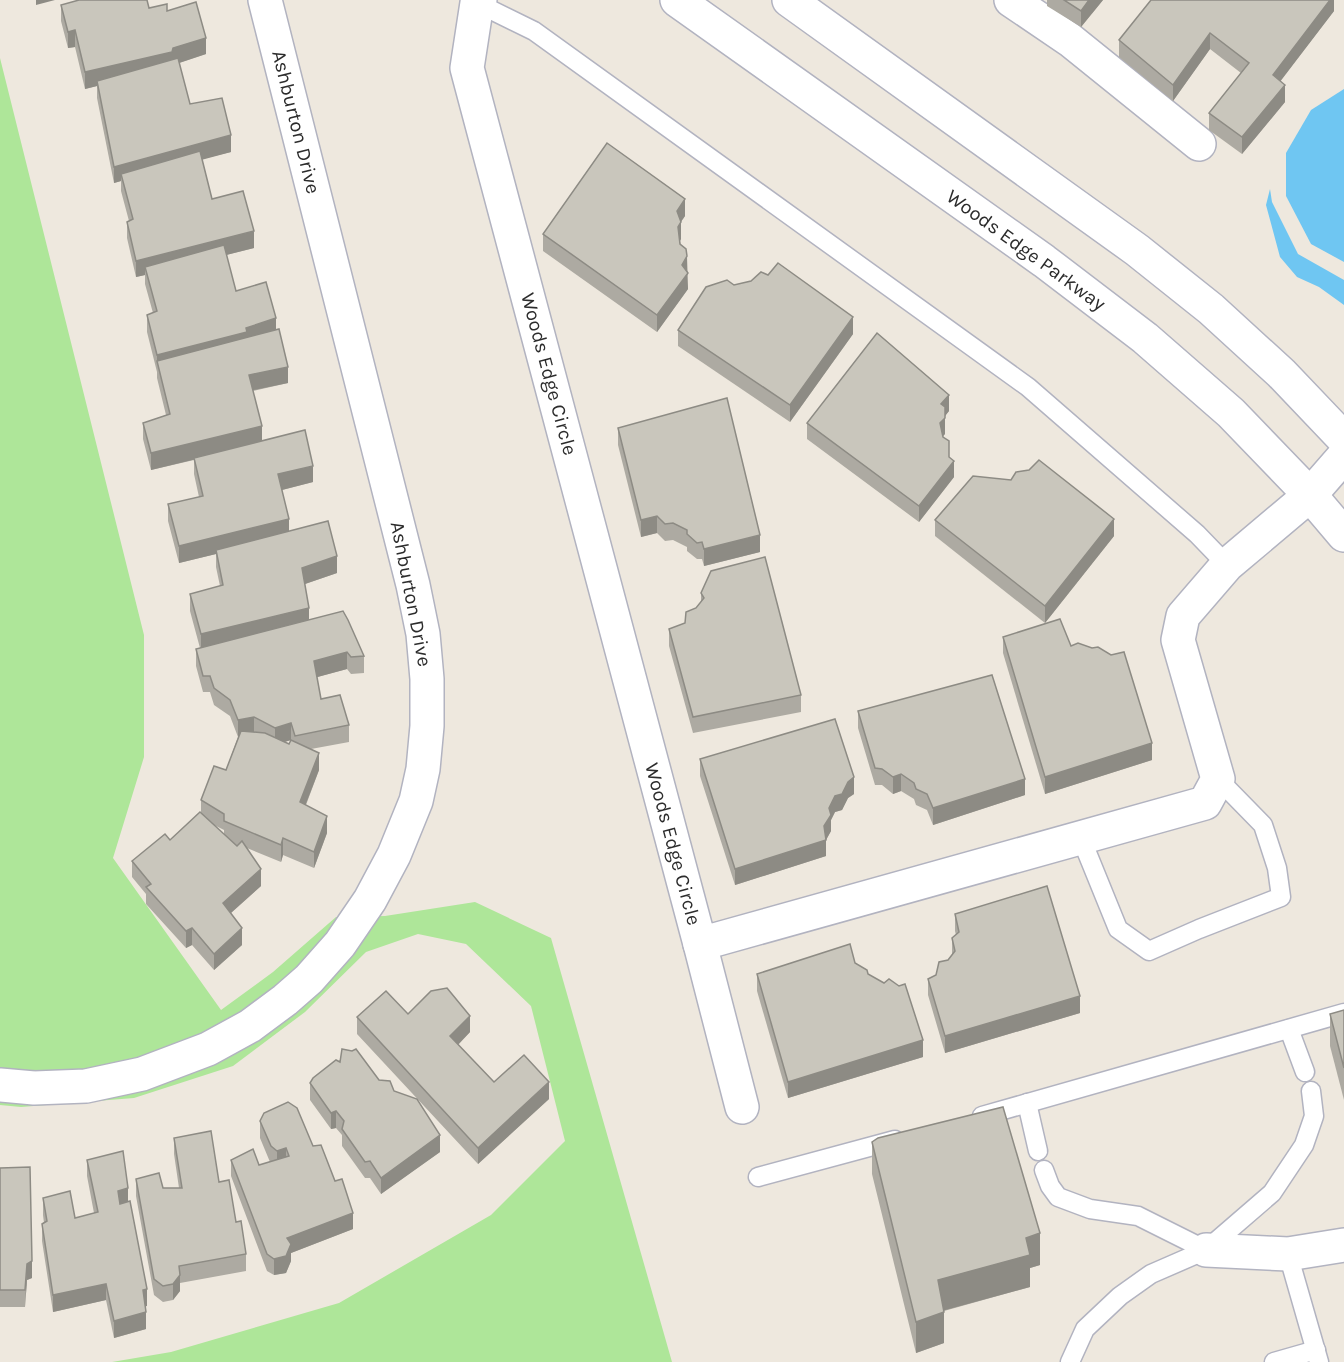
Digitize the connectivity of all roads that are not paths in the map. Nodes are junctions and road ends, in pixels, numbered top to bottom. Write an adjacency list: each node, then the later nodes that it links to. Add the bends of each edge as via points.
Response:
1 (265, 0): 18 (street, Ashburton Drive, via 414,585 427,679 427,726 416,801 394,855 340,944 309,980 250,1026 208,1048 142,1074 86,1086)
2 (677, 0): 9 (street, Woods Edge Parkway, via 1044,261 1145,338 1231,413)
3 (789, 0): 7 (street, via 1137,250 1211,309 1281,373)
4 (1011, 0): 6 (street, via 1070,40)
5 (478, 2): 11 (lane, via 534,31 1028,387 1197,534); 14 (street, Woods Edge Circle, via 467,68)
6 (1200, 144)
7 (1344, 439)
8 (1344, 456): 9 (street)
9 (1310, 495): 10 (street, Woods Edge Parkway); 11 (street)
10 (1344, 535)
11 (1227, 565): 12 (street, via 1183,616 1178,640)
12 (1218, 779): 13 (street, Woods Edge Circle, via 1205,803); 13 (lane, via 1263,825 1277,868 1281,897 1149,951 1118,929)
13 (1081, 838): 14 (street, Woods Edge Circle)
14 (700, 944): 21 (street)
15 (1344, 1013): 16 (lane)
16 (1289, 1029): 17 (lane); 20 (lane)
17 (1305, 1072)
18 (0, 1085)
19 (1311, 1092): 28 (lane, via 1314,1116 1304,1145 1272,1193)
20 (1027, 1103): 22 (lane); 24 (lane)
21 (742, 1107)
22 (960, 1122)
23 (916, 1134): 26 (lane)
24 (1038, 1151)
25 (1044, 1170): 28 (lane, via 1058,1197 1090,1209 1138,1216)
26 (758, 1177)
27 (1344, 1245): 29 (street)
28 (1206, 1250): 29 (street); 31 (lane, via 1151,1274 1120,1296 1085,1329)
29 (1288, 1254): 30 (lane)
30 (1318, 1356): 32 (lane)
31 (1070, 1362)
32 (1274, 1362)

